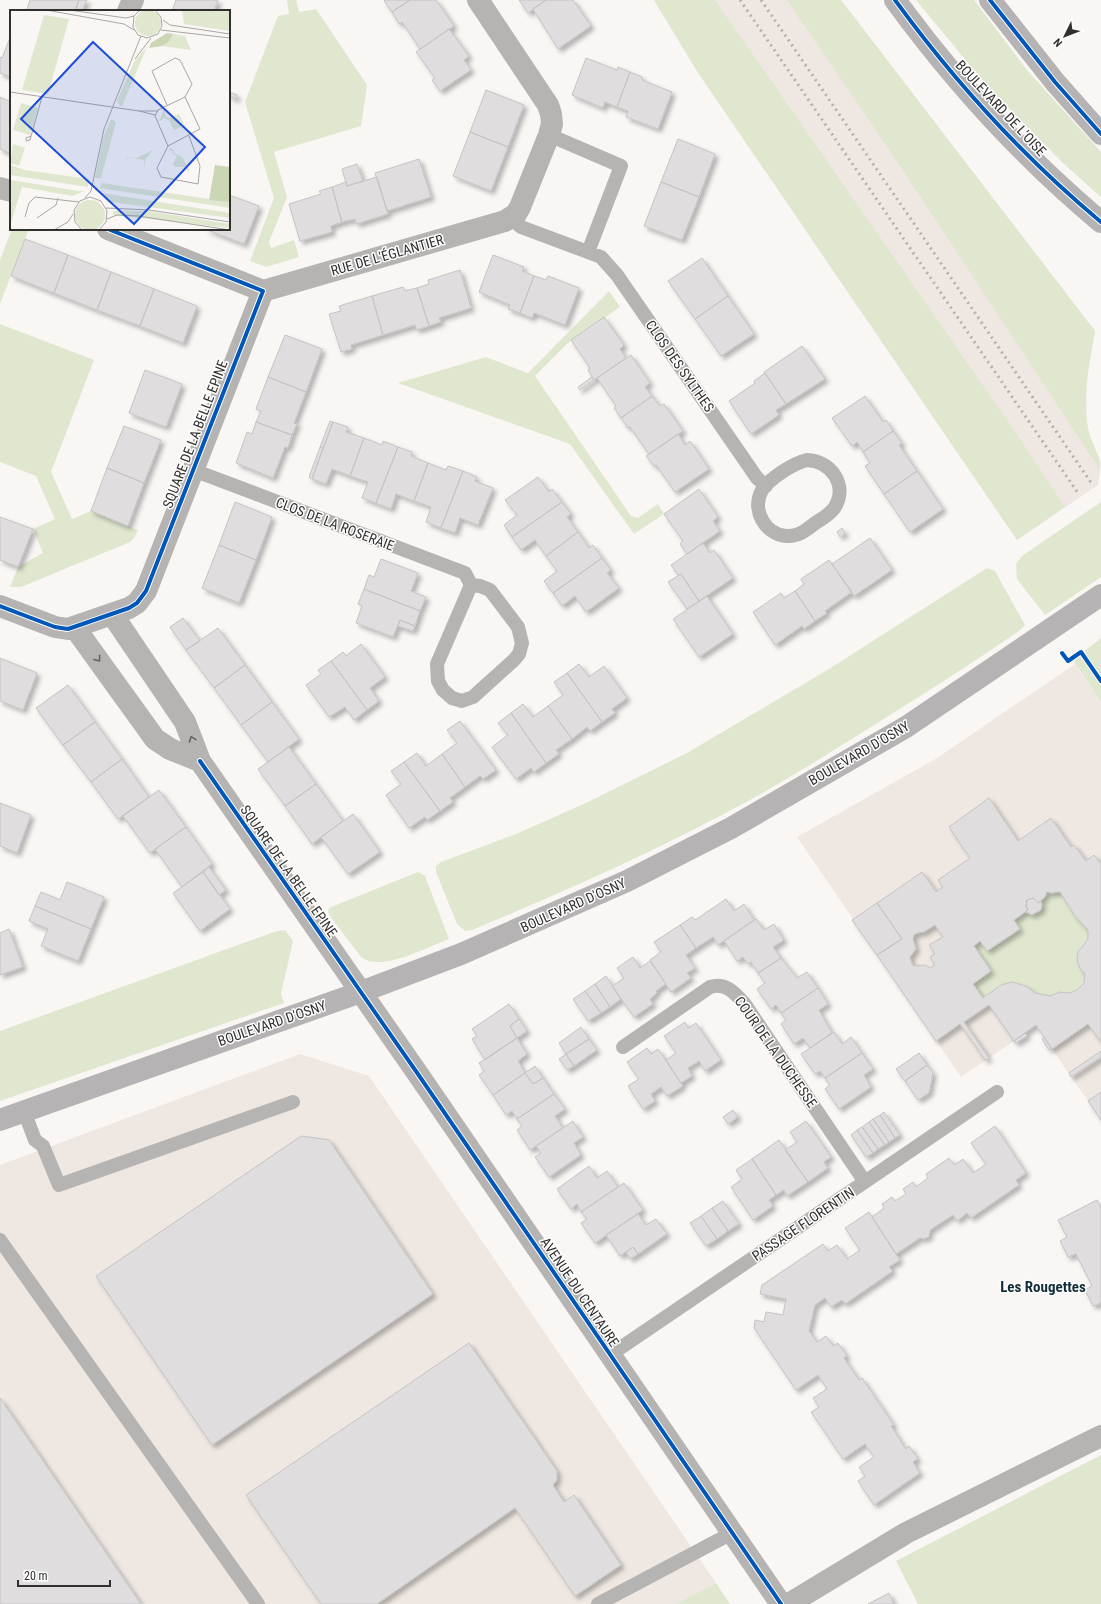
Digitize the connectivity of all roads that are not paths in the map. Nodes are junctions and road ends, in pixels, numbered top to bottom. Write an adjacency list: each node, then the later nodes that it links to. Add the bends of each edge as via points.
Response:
1 (134, 0): 5 (street)
2 (478, 0): 7 (street, via 548,105 552,124)
3 (895, 0): 11 (main road, BOULEVARD DE L'OISE, via 968,92 1059,186)
4 (990, 0): 6 (main road, via 1055,82)
5 (129, 10)
6 (1101, 134)
7 (549, 135): 10 (street, via 520,207); 13 (lane, via 621,166)
8 (0, 188): 9 (street)
9 (10, 192)
10 (511, 218): 13 (lane, via 521,227); 14 (street, RUE DE L'ÉGLANTIER)
11 (1101, 222)
12 (110, 230): 14 (street)
13 (588, 252): 16 (lane, CLOS DES SYLTHES, via 601,257 617,275 753,472)
14 (263, 291): 15 (street, SQUARE DE LA BELLE EPINE)
15 (193, 470): 17 (lane, CLOS DE LA ROSERAIE, via 465,573); 20 (street, SQUARE DE LA BELLE EPINE, via 143,595 137,603)
16 (766, 486): 16 (lane, via 758,506 762,521 773,532 787,536 802,533 829,514 840,494 838,479 834,472 815,460 793,465)
17 (471, 585): 17 (lane, via 490,590 518,627 522,643 514,660 473,697 462,701 452,698 443,690 438,681 437,664)
18 (1101, 595): 23 (main road, BOULEVARD D'OSNY, via 906,727 731,828 627,881 536,922)
19 (0, 606): 21 (street, SQUARE DE LA BELLE EPINE, via 55,627)
20 (112, 614): 21 (street, SQUARE DE LA BELLE EPINE); 22 (street, SQUARE DE LA BELLE EPINE, one-way to 20, via 185,722)
21 (75, 628): 22 (street, one-way to 22, via 155,739 170,749)
22 (200, 761): 23 (street, SQUARE DE LA BELLE EPINE)
23 (361, 992): 27 (main road, BOULEVARD D'OSNY); 31 (street, AVENUE DU CENTAURE)
24 (623, 1047): 29 (lane, COUR DE LA DUCHESSE, via 710,987 719,984 726,987 744,1003)
25 (997, 1092): 29 (lane, PASSAGE FLORENTIN)
26 (293, 1102): 27 (lane, via 59,1184 43,1146 35,1140)
27 (24, 1111): 28 (main road, BOULEVARD D'OSNY)
28 (0, 1120)
29 (865, 1182): 31 (lane, PASSAGE FLORENTIN)
30 (0, 1240): 34 (lane)
31 (610, 1355): 33 (street, AVENUE DU CENTAURE)
32 (1101, 1436): 37 (street, via 906,1534)
33 (732, 1533): 35 (lane); 36 (street, AVENUE DU CENTAURE)
34 (258, 1604)
35 (598, 1604)
36 (782, 1604)
37 (789, 1604)

